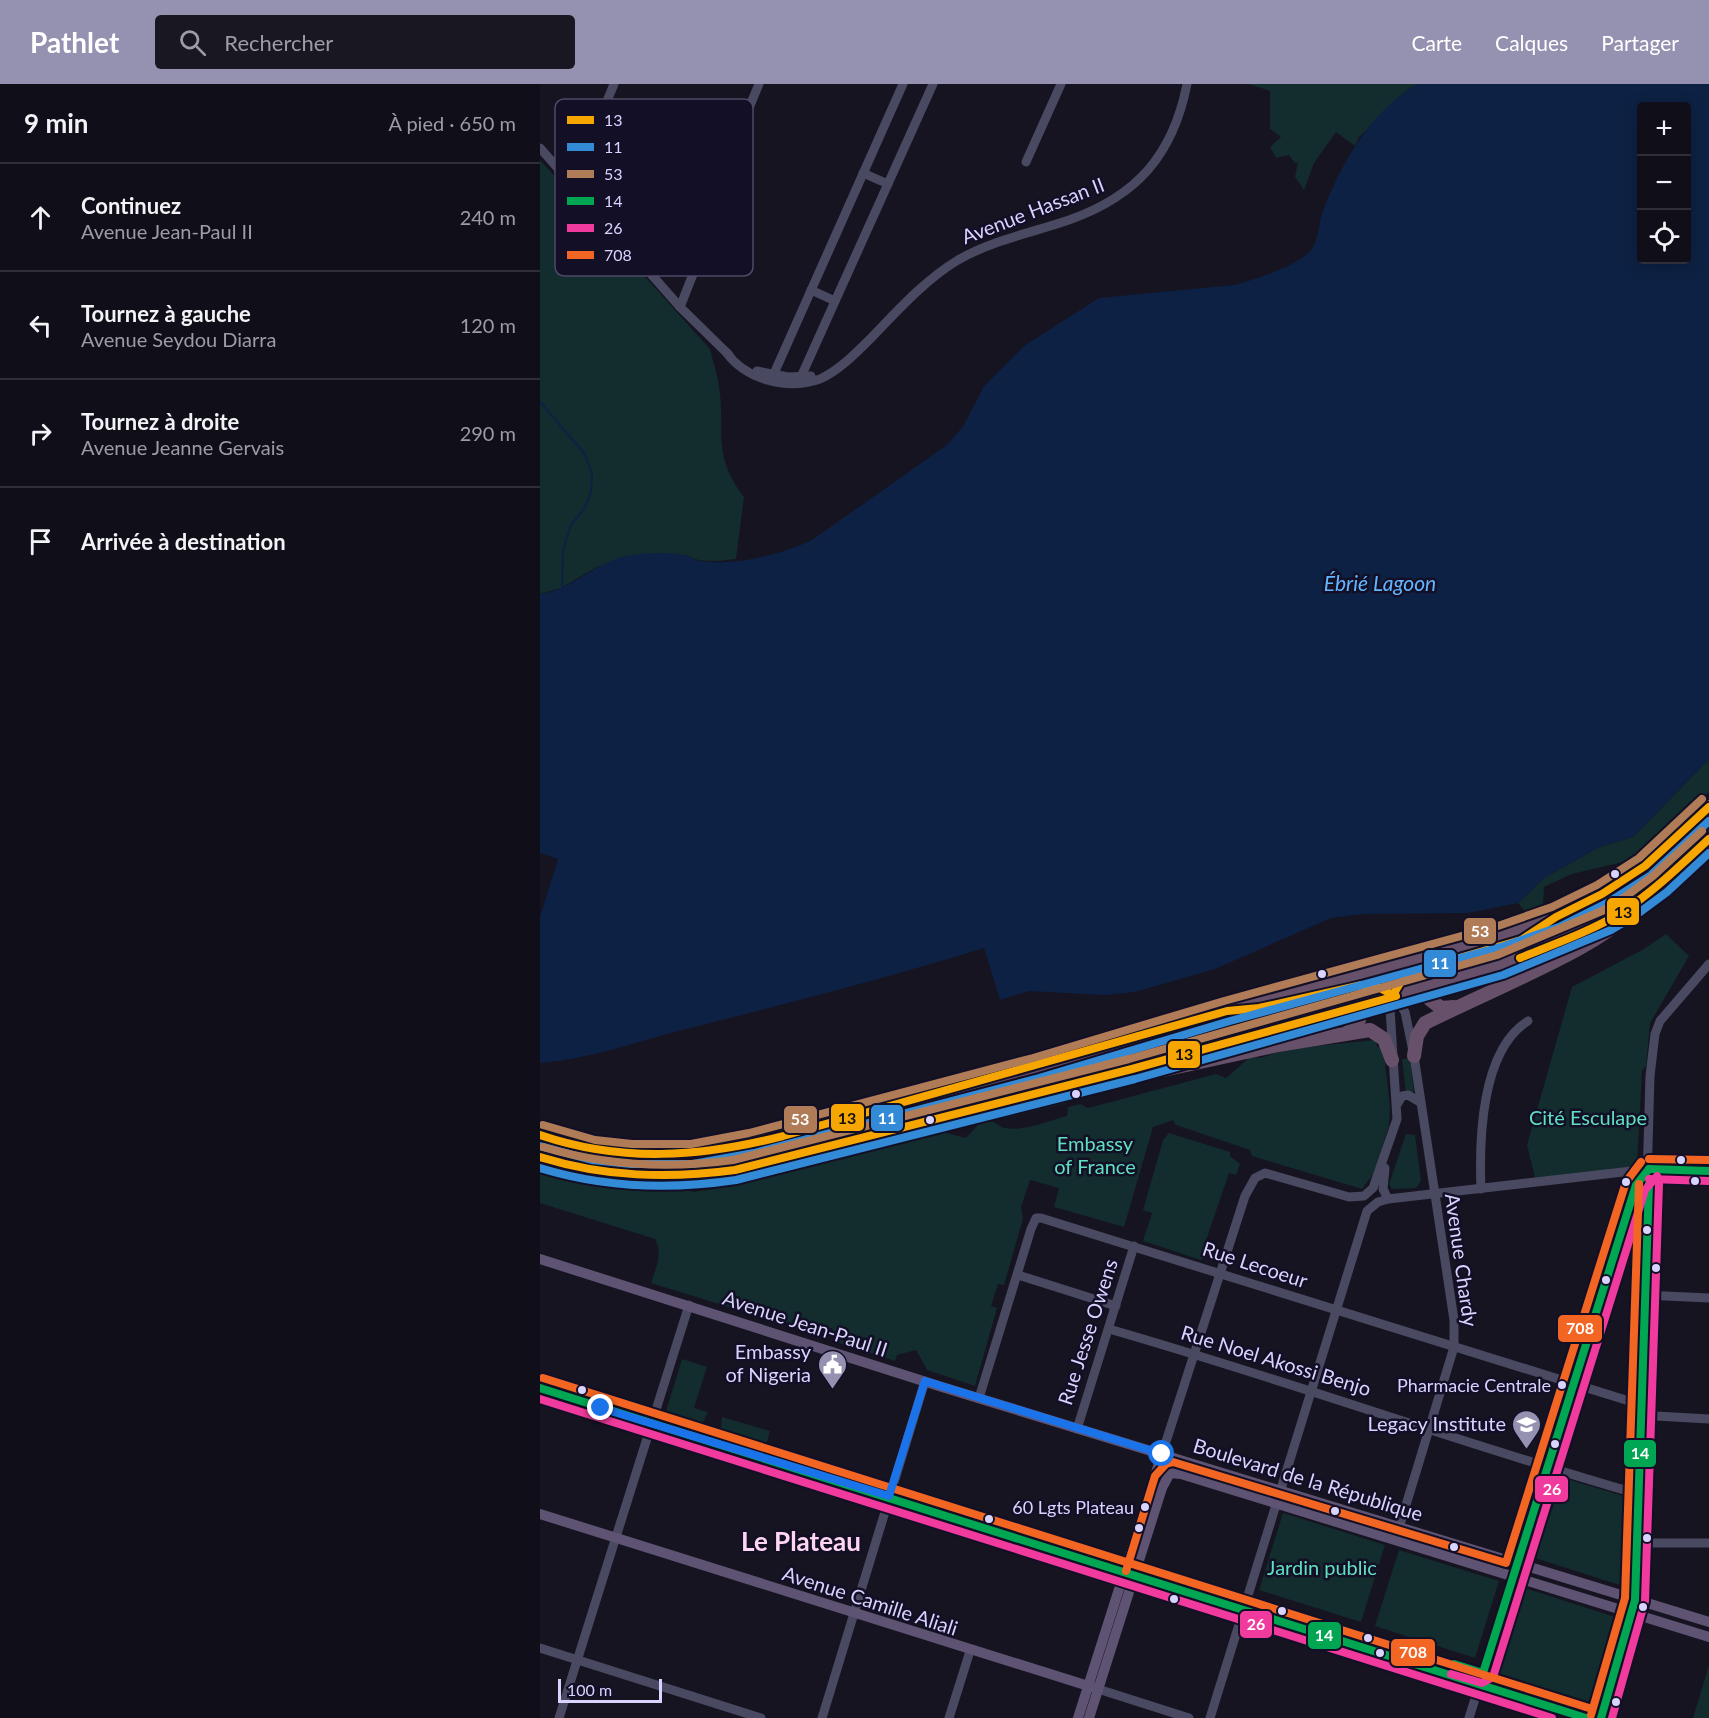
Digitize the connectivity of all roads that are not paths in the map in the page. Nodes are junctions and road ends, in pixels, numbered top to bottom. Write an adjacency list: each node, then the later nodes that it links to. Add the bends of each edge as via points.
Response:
1 (614, 84): 7 (street)
2 (759, 84): 8 (street)
3 (903, 84): 12 (street)
4 (933, 84): 13 (street)
5 (1061, 84): 10 (street)
6 (1187, 84): 20 (street, Avenue Hassan II, via 1178,122 1168,143 1139,181 1097,208 996,242 956,261 920,288 831,372)
7 (608, 99)
8 (753, 99)
9 (540, 148): 11 (street, Avenue Hassan II)
10 (1026, 162)
11 (555, 166)
12 (863, 173): 13 (street); 16 (street)
13 (888, 184): 17 (street)
14 (654, 276): 18 (street, Avenue Hassan II)
15 (692, 276): 18 (street)
16 (811, 290): 17 (street); 19 (street)
17 (835, 301): 20 (street)
18 (680, 307): 19 (street, Avenue Hassan II, via 726,352)
19 (772, 378): 20 (street, Avenue Hassan II)
20 (800, 380)
21 (1709, 807): 23 (highway, via 1645,866)
22 (1709, 840): 28 (highway, via 1667,884 1609,929 1579,948); 34 (highway, bridge, via 1631,906 1500,965)
23 (1556, 917): 24 (highway, via 1521,940); 29 (highway, via 1501,936)
24 (1438, 963): 27 (highway, via 1407,976); 28 (highway, via 1425,977 1427,997 1447,1009)
25 (1709, 964): 40 (street, via 1668,1009 1655,1034 1650,1076)
26 (1340, 989): 27 (highway, via 1372,986); 29 (highway, via 1279,1004); 31 (highway, via 1353,995 1360,1006 1359,1020)
27 (1393, 995): 32 (street, Avenue Chardy, via 1405,1012); 33 (street)
28 (1464, 1004): 32 (highway, via 1425,1023 1417,1036)
29 (1227, 1011): 37 (highway, via 951,1091 751,1143 692,1154 593,1150)
30 (1528, 1021): 42 (street, via 1510,1038 1493,1075 1481,1126)
31 (1348, 1032): 33 (highway, via 1370,1030 1380,1034); 34 (highway, via 1163,1070)
32 (1414, 1056): 35 (street, Avenue Chardy)
33 (1392, 1060): 36 (street)
34 (1132, 1069): 39 (highway, via 700,1176 612,1175)
35 (1420, 1102): 36 (street, via 1408,1095); 43 (street, Avenue Chardy)
36 (1398, 1103): 38 (street)
37 (540, 1135)
38 (1388, 1151): 44 (street, via 1369,1193); 45 (street, via 1383,1189)
39 (540, 1157)
40 (1649, 1169): 41 (street); 42 (street); 47 (street, via 1636,1185); 48 (street)
41 (1709, 1171)
42 (1481, 1189): 43 (street)
43 (1434, 1194): 45 (street); 59 (street, Avenue Chardy, via 1454,1320)
44 (1349, 1197): 46 (street, via 1363,1203); 51 (street, via 1273,1174 1259,1175 1247,1190)
45 (1388, 1199): 46 (street)
46 (1367, 1211): 57 (street)
47 (1626, 1219): 48 (street); 62 (street)
48 (1647, 1222): 53 (street)
49 (1134, 1246): 51 (street, Rue Lecoeur); 52 (street, Rue Lecoeur, via 1036,1218); 56 (street, Rue Jesse Owens)
50 (540, 1259): 55 (main road, Avenue Jean-Paul II)
51 (1218, 1272): 57 (street, Rue Lecoeur); 60 (street)
52 (1018, 1275): 56 (street); 65 (street, Rue Lecoeur)
53 (1644, 1295): 54 (street); 66 (street)
54 (1709, 1298)
55 (689, 1305): 61 (main road, Avenue Jean-Paul II); 68 (street)
56 (1116, 1306): 58 (street, Rue Jesse Owens)
57 (1337, 1310): 59 (street, Rue Lecoeur); 64 (street)
58 (1109, 1329): 60 (street, Rue Noel Akossi Benjo); 69 (street, Rue Jesse Owens)
59 (1454, 1347): 62 (street, Rue Lecoeur); 70 (street, Avenue Chardy)
60 (1193, 1354): 64 (street, Rue Noel Akossi Benjo); 71 (street)
61 (925, 1381): 65 (main road, Avenue Jean-Paul II); 76 (street)
62 (1574, 1383): 66 (street, Rue Lecoeur); 72 (street)
63 (540, 1388): 68 (street)
64 (1311, 1390): 70 (street, Rue Noel Akossi Benjo); 74 (street)
65 (979, 1398): 69 (main road, Avenue Jean-Paul II)
66 (1642, 1408): 67 (street, Rue Lecoeur, via 1656,1416); 75 (street)
67 (1709, 1419)
68 (652, 1423): 76 (street); 80 (street)
69 (1077, 1429): 71 (main road, Avenue Jean-Paul II)
70 (1429, 1430): 72 (street, Rue Noel Akossi Benjo); 79 (street, Avenue Chardy)
71 (1162, 1454): 73 (main road); 74 (main road, Boulevard de la République); 84 (main road, Boulevard de la République)
72 (1548, 1468): 75 (street, Rue Noel Akossi Benjo); 83 (street)
73 (1170, 1473): 77 (main road, Boulevard de la République); 85 (main road, Boulevard de la République)
74 (1280, 1490): 77 (street); 79 (main road, Boulevard de la République)
75 (1638, 1494): 81 (street)
76 (889, 1496): 84 (street); 90 (street)
77 (1276, 1503): 86 (main road, Boulevard de la République); 88 (street)
78 (540, 1514): 80 (main road, Avenue Camille Aliali)
79 (1399, 1528): 83 (main road, Boulevard de la République)
80 (615, 1539): 90 (main road, Avenue Camille Aliali); 95 (street)
81 (1636, 1543): 82 (street); 87 (street)
82 (1709, 1544)
83 (1517, 1564): 86 (street); 87 (main road, Boulevard de la République)
84 (1124, 1570): 85 (street); 97 (main road, Boulevard de la République)
85 (1136, 1574): 88 (street); 97 (main road, Boulevard de la République)
86 (1513, 1576): 89 (main road, Boulevard de la République); 96 (street)
87 (1635, 1600): 89 (street); 91 (main road, Boulevard de la République)
88 (1241, 1608): 96 (street); 105 (street)
89 (1632, 1613): 92 (main road, Boulevard de la République); 108 (street)
90 (854, 1614): 94 (main road, Avenue Camille Aliali); 100 (street)
91 (1709, 1622)
92 (1709, 1637)
93 (540, 1648): 95 (street)
94 (970, 1651): 97 (main road, Avenue Camille Aliali); 101 (street)
95 (577, 1660): 98 (street); 99 (street)
96 (1480, 1685): 106 (street); 107 (street)
97 (1093, 1688): 102 (main road, Boulevard de la République); 103 (main road, Boulevard de la République); 104 (street)
98 (559, 1718)
99 (761, 1718)
100 (822, 1718)
101 (949, 1718)
102 (1078, 1718)
103 (1089, 1718)
104 (1189, 1718)
105 (1210, 1718)
106 (1469, 1718)
107 (1586, 1718)
108 (1601, 1718)

